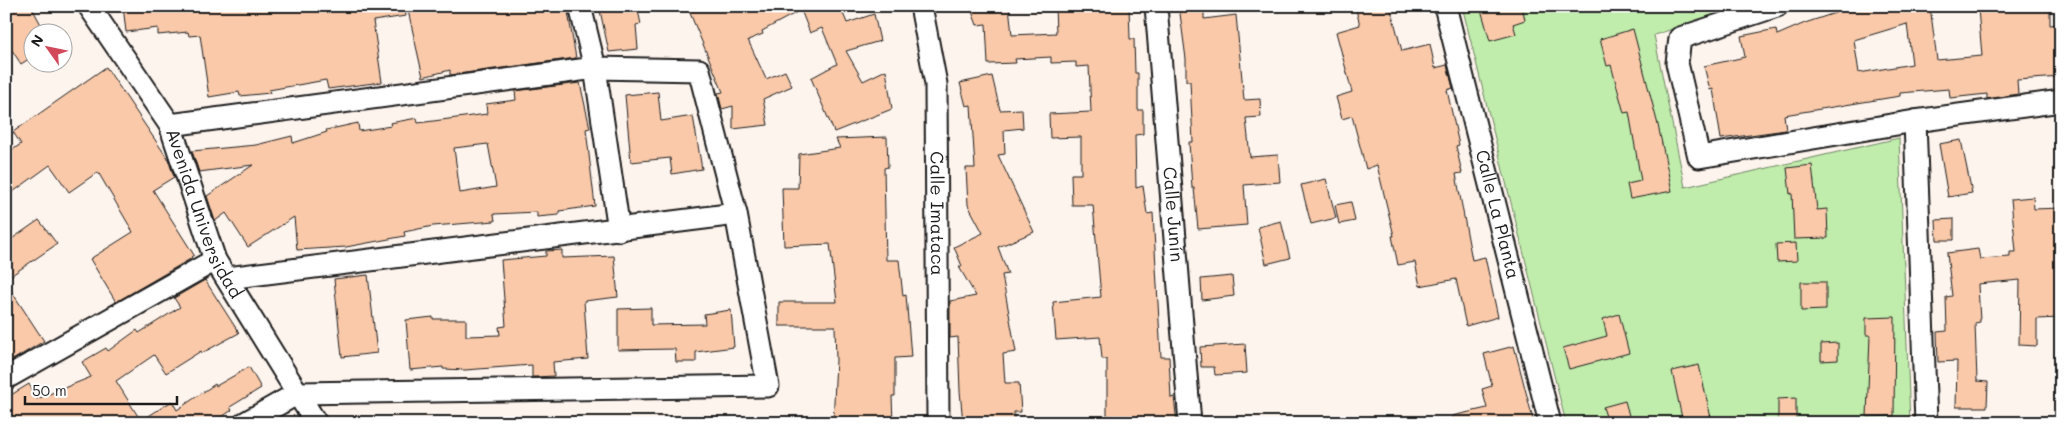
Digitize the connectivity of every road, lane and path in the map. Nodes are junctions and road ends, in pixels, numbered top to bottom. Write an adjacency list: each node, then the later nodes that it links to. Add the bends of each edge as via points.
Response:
1 (89, 6): 10 (street, Avenida Universidad)
2 (580, 6): 7 (street)
3 (921, 6): 19 (street, Calle Imataca, via 936,84)
4 (1156, 6): 20 (street, Calle Junín)
5 (1445, 6): 21 (street, Calle La Planta)
6 (1777, 6): 9 (street, via 1680,38 1677,63 1699,157)
7 (595, 68): 10 (street); 11 (street, via 698,70); 12 (street)
8 (2061, 101): 9 (street)
9 (1914, 121): 22 (street)
10 (170, 125): 13 (street, Avenida Universidad)
11 (736, 214): 12 (street); 16 (street, via 768,386)
12 (619, 230): 14 (street)
13 (215, 260): 14 (street, Avenida Universidad); 15 (street)
14 (227, 278): 16 (street, Avenida Universidad)
15 (6, 378)
16 (298, 393): 17 (street); 18 (street, Avenida Universidad)
17 (245, 423)
18 (316, 423)
19 (938, 423)
20 (1190, 423)
21 (1550, 423)
22 (1926, 423)

